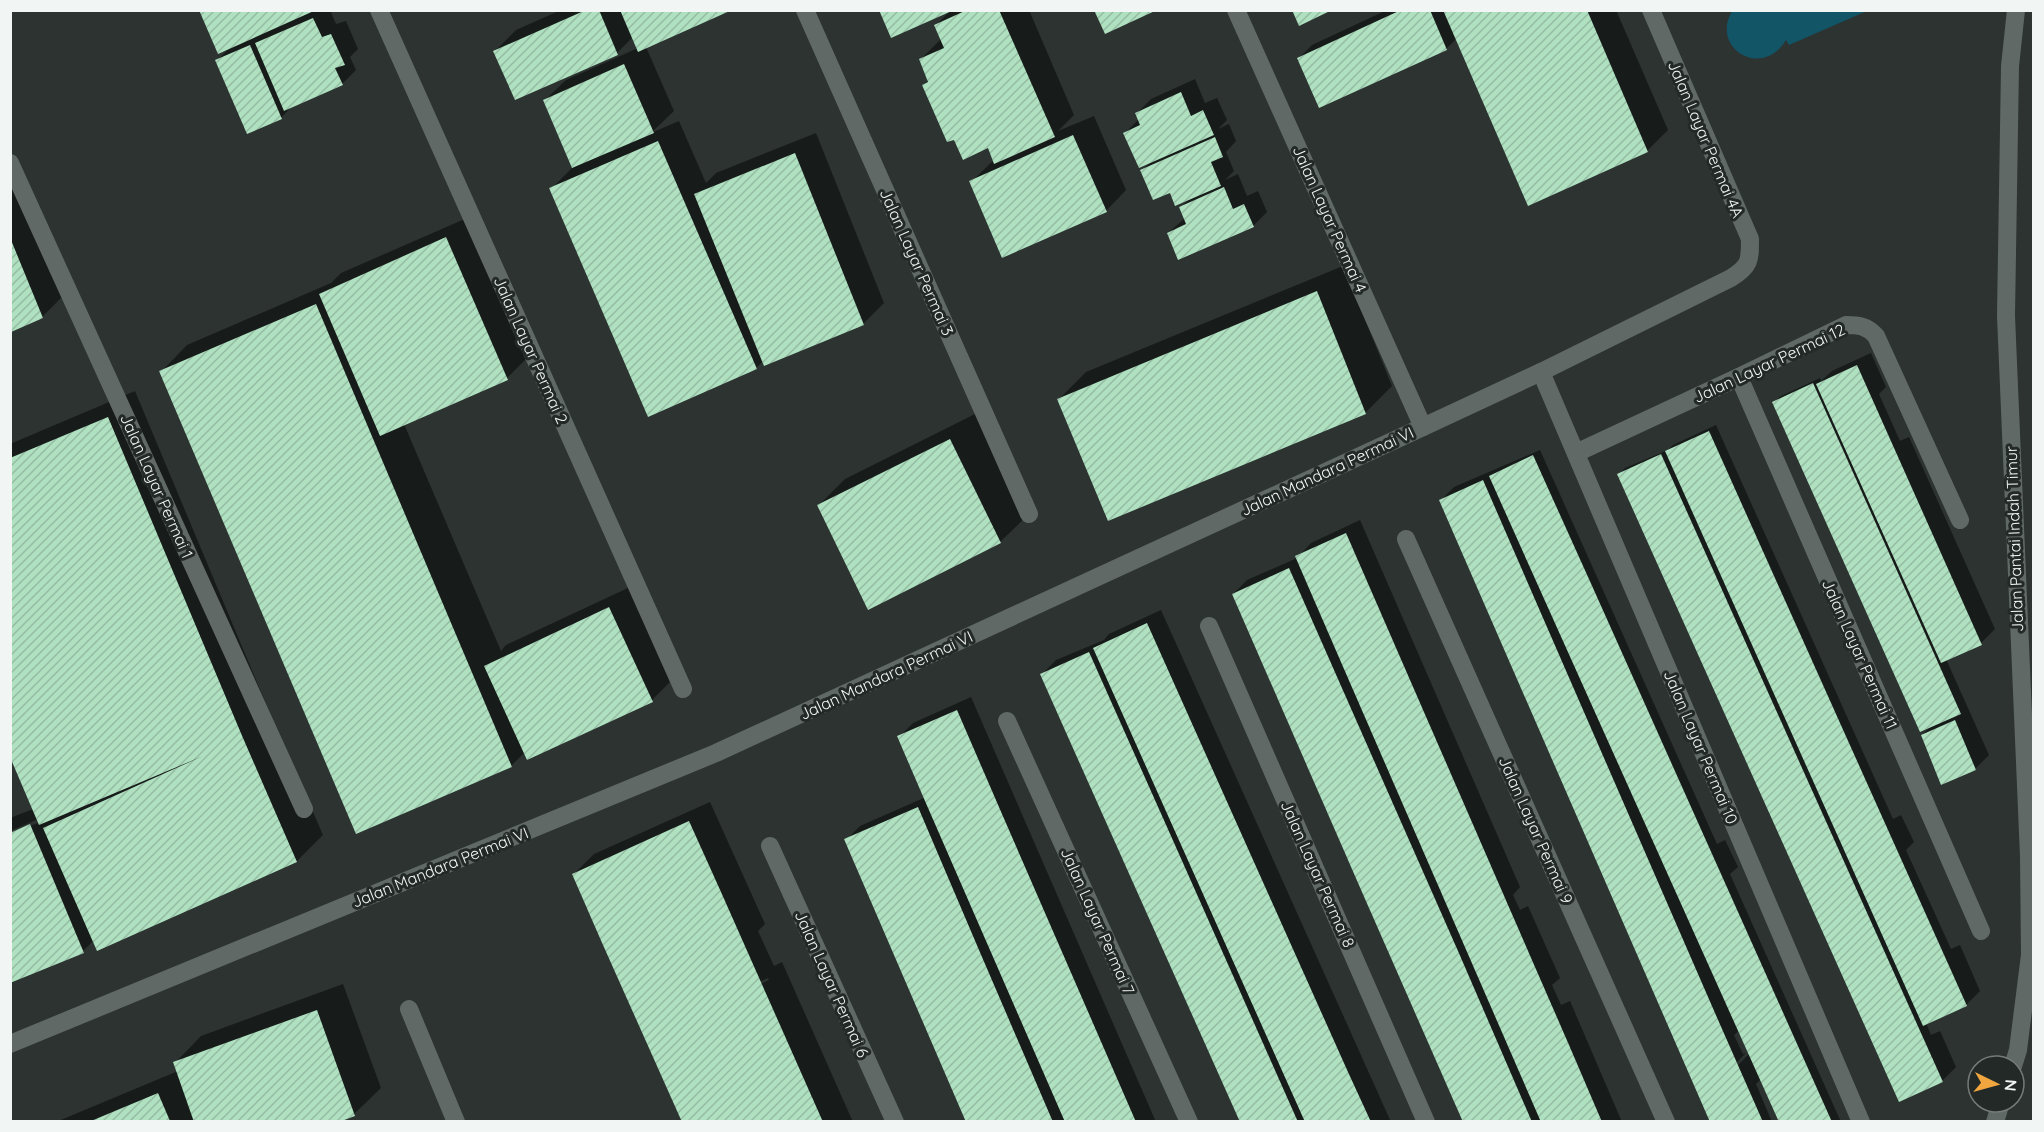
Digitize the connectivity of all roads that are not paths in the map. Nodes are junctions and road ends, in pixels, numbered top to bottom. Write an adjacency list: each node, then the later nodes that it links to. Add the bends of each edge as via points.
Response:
1 (379, 10): 16 (street, Jalan Layar Permai 2)
2 (805, 10): 12 (street, Jalan Layar Permai 3)
3 (1236, 10): 10 (street, Jalan Layar Permai 4)
4 (1651, 10): 7 (street, Jalan Layar Permai 4A, via 1750,239)
5 (2016, 10): 23 (street, Jalan Pantai Indah Timur, via 2010,66 2006,316 2030,956)
6 (10, 163): 18 (street, Jalan Layar Permai 1)
7 (1745, 269): 8 (street, Jalan Mandara Permai VI)
8 (1541, 372): 10 (street, Jalan Mandara Permai VI); 11 (street, Jalan Layar Permai 10)
9 (1740, 377): 11 (street, Jalan Layar Permai 12); 13 (street, Jalan Layar Permai 12, via 1846,325 1870,330); 20 (street, Jalan Layar Permai 11)
10 (1423, 427): 22 (street, Jalan Mandara Permai VI, via 716,753)
11 (1575, 453): 29 (street, Jalan Layar Permai 10)
12 (1029, 514)
13 (1960, 520)
14 (1406, 539): 28 (street, Jalan Layar Permai 9)
15 (1209, 626): 27 (street, Jalan Layar Permai 8)
16 (683, 689)
17 (1007, 721): 26 (street, Jalan Layar Permai 7)
18 (304, 809)
19 (770, 846): 25 (street, Jalan Layar Permai 6)
20 (1980, 931)
21 (409, 1009): 24 (street)
22 (10, 1044)
23 (2017, 1054)
24 (456, 1122)
25 (895, 1122)
26 (1189, 1122)
27 (1426, 1122)
28 (1666, 1122)
29 (1861, 1122)

